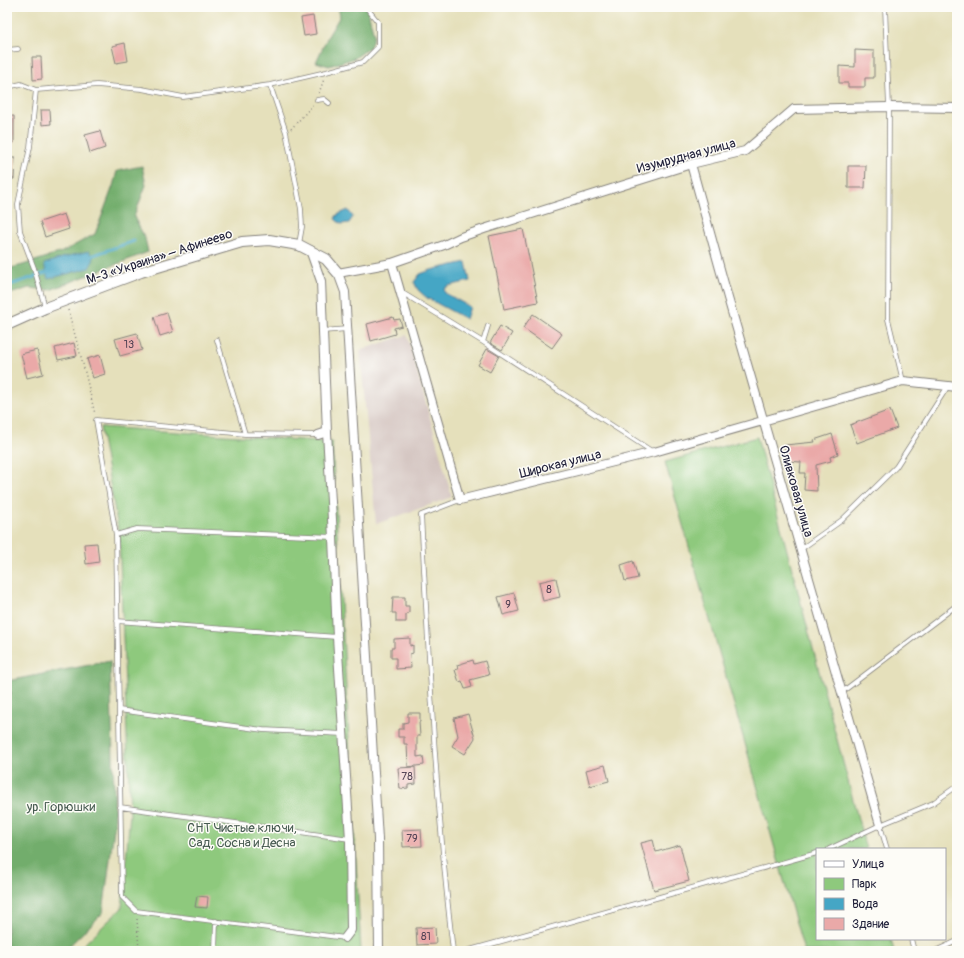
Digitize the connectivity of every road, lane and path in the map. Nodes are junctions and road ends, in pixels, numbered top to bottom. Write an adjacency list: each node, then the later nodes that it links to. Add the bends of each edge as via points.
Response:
1 (366, 7): 5 (lane, via 378,22 378,47 363,62)
2 (885, 7): 11 (lane)
3 (18, 49): 4 (lane)
4 (7, 50)
5 (326, 72): 6 (lane); 9 (path)
6 (270, 85): 8 (lane, via 183,97 142,89 97,85); 13 (lane)
7 (7, 87): 8 (lane, via 21,84)
8 (36, 90): 21 (lane, via 30,147 18,204 20,231)
9 (317, 100): 10 (lane, via 324,99); 13 (path)
10 (329, 103)
11 (889, 107): 12 (street, Изумрудная улица); 14 (street, Изумрудная улица, via 794,109 745,152); 28 (lane, via 888,319)
12 (957, 108)
13 (286, 135): 15 (lane, via 301,209)
14 (692, 164): 17 (street, Изумрудная улица, via 484,229); 32 (street, Оливковая улица)
15 (299, 245): 16 (street, М-3 «Украина» – Афинеево); 20 (street, М-3 «Украина» – Афинеево, via 269,240 242,242 141,272)
16 (310, 250): 18 (street, М-3 «Украина» – Афинеево, via 326,259); 25 (street, via 321,281)
17 (392, 263): 18 (street); 19 (street)
18 (338, 273): 24 (street, via 345,292)
19 (400, 292): 27 (lane); 37 (street)
20 (63, 301): 21 (street, М-3 «Украина» – Афинеево); 31 (path, via 67,306)
21 (45, 308): 22 (street, М-3 «Украина» – Афинеево)
22 (7, 325)
23 (488, 326): 27 (lane)
24 (347, 329): 25 (lane); 63 (street, via 377,831)
25 (323, 331): 33 (street)
26 (217, 340): 34 (lane)
27 (483, 342): 36 (lane)
28 (903, 381): 29 (street, Широкая улица); 32 (street, Широкая улица)
29 (948, 386): 30 (street, Широкая улица); 40 (lane, via 896,467 842,520)
30 (957, 387)
31 (96, 420): 34 (lane); 38 (lane)
32 (764, 421): 36 (street, Широкая улица); 40 (street, Оливковая улица)
33 (327, 432): 35 (street); 39 (street)
34 (245, 434): 35 (lane)
35 (318, 435)
36 (654, 452): 37 (street, Широкая улица)
37 (460, 500): 64 (lane, via 420,515 438,788)
38 (116, 535): 39 (lane, via 137,529); 42 (lane)
39 (333, 537): 43 (street)
40 (801, 549): 45 (street, Оливковая улица)
41 (957, 605): 45 (lane)
42 (117, 621): 43 (lane); 47 (lane)
43 (337, 637): 48 (street)
44 (7, 680): 46 (lane)
45 (842, 692): 51 (street, Оливковая улица)
46 (7, 693)
47 (119, 710): 48 (lane, via 263,730); 50 (lane)
48 (344, 734): 52 (street)
49 (957, 786): 51 (lane, via 933,803)
50 (120, 807): 52 (lane); 56 (lane, via 122,897)
51 (880, 825): 53 (lane); 54 (lane)
52 (350, 839): 58 (street, via 351,930)
53 (831, 848)
54 (887, 848)
55 (816, 854): 65 (lane)
56 (136, 911): 57 (lane); 61 (path)
57 (216, 921): 58 (lane); 62 (lane)
58 (345, 938)
59 (911, 940): 66 (lane)
60 (957, 941): 67 (lane)
61 (139, 951)
62 (215, 951)
63 (379, 951)
64 (453, 951)
65 (466, 951)
66 (914, 951)
67 (936, 951)

